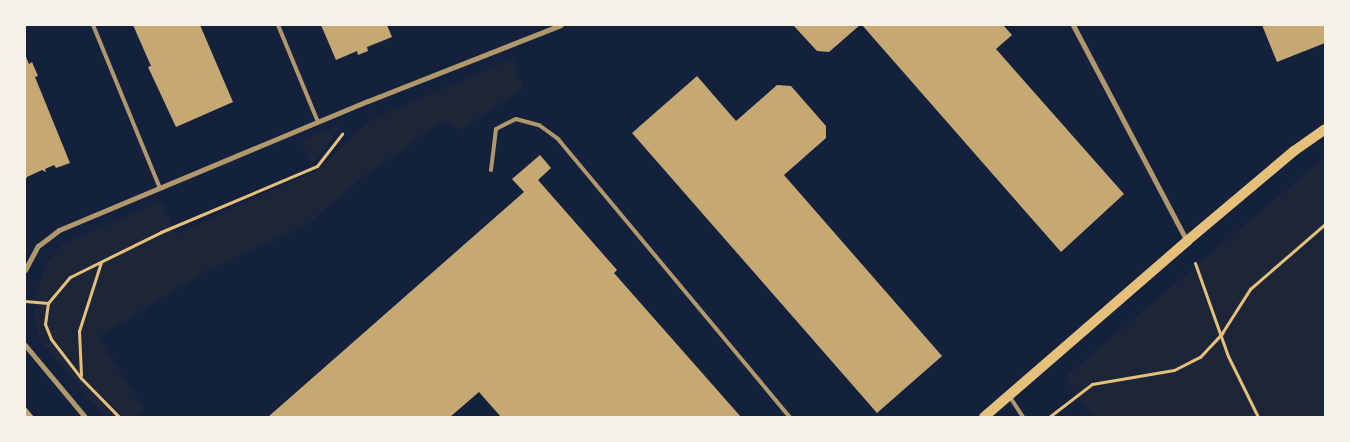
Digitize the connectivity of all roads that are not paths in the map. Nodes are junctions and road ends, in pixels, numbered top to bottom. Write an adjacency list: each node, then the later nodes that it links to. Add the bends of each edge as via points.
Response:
1 (93, 25): 8 (lane)
2 (278, 25): 5 (lane)
3 (561, 25): 5 (street)
4 (1073, 25): 9 (street)
5 (318, 122): 8 (street)
6 (1325, 129): 9 (main road)
7 (490, 170): 14 (lane, via 496,129 516,119 539,125 558,138)
8 (160, 188): 10 (street, via 59,230 38,246)
9 (1187, 241): 12 (main road)
10 (25, 270)
11 (25, 345): 13 (street)
12 (1008, 395): 15 (main road); 16 (lane)
13 (85, 417)
14 (790, 417)
15 (984, 417)
16 (1023, 417)

